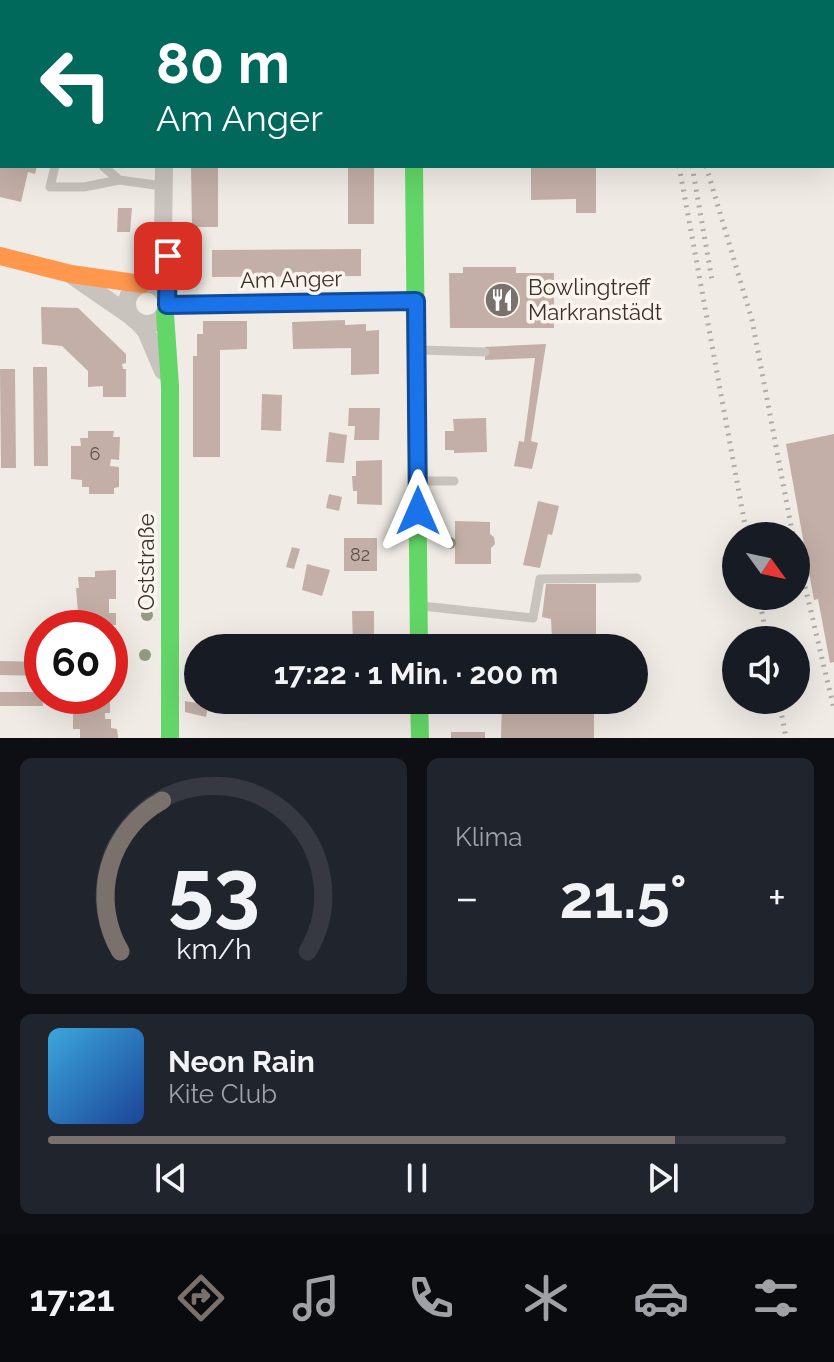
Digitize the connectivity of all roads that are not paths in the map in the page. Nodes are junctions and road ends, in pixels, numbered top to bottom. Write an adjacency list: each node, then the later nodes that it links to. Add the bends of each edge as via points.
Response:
1 (55, 168): 5 (lane, via 50,187)
2 (105, 168): 5 (lane)
3 (164, 168): 6 (street, Oststraße)
4 (414, 168): 11 (street)
5 (119, 180): 6 (lane)
6 (163, 186): 7 (street, Oststraße)
7 (172, 237): 10 (street, Oststraße); 12 (street, Oststraße)
8 (0, 256): 9 (street)
9 (71, 274): 10 (street); 13 (street)
10 (145, 284): 12 (street, via 159,287); 13 (street, Oststraße, via 128,297)
11 (416, 301): 12 (street, Am Anger); 14 (street)
12 (166, 305): 13 (street, via 149,324); 16 (street, Oststraße)
13 (134, 318): 16 (street, Oststraße, via 146,331)
14 (417, 350): 15 (lane); 17 (street)
15 (485, 352)
16 (170, 384): 23 (street, Oststraße)
17 (418, 481): 18 (lane); 20 (street)
18 (454, 481)
19 (637, 578): 20 (lane, via 540,579 533,618)
20 (419, 605): 21 (street)
21 (419, 634)
22 (419, 714): 24 (street)
23 (170, 738)
24 (420, 738)

